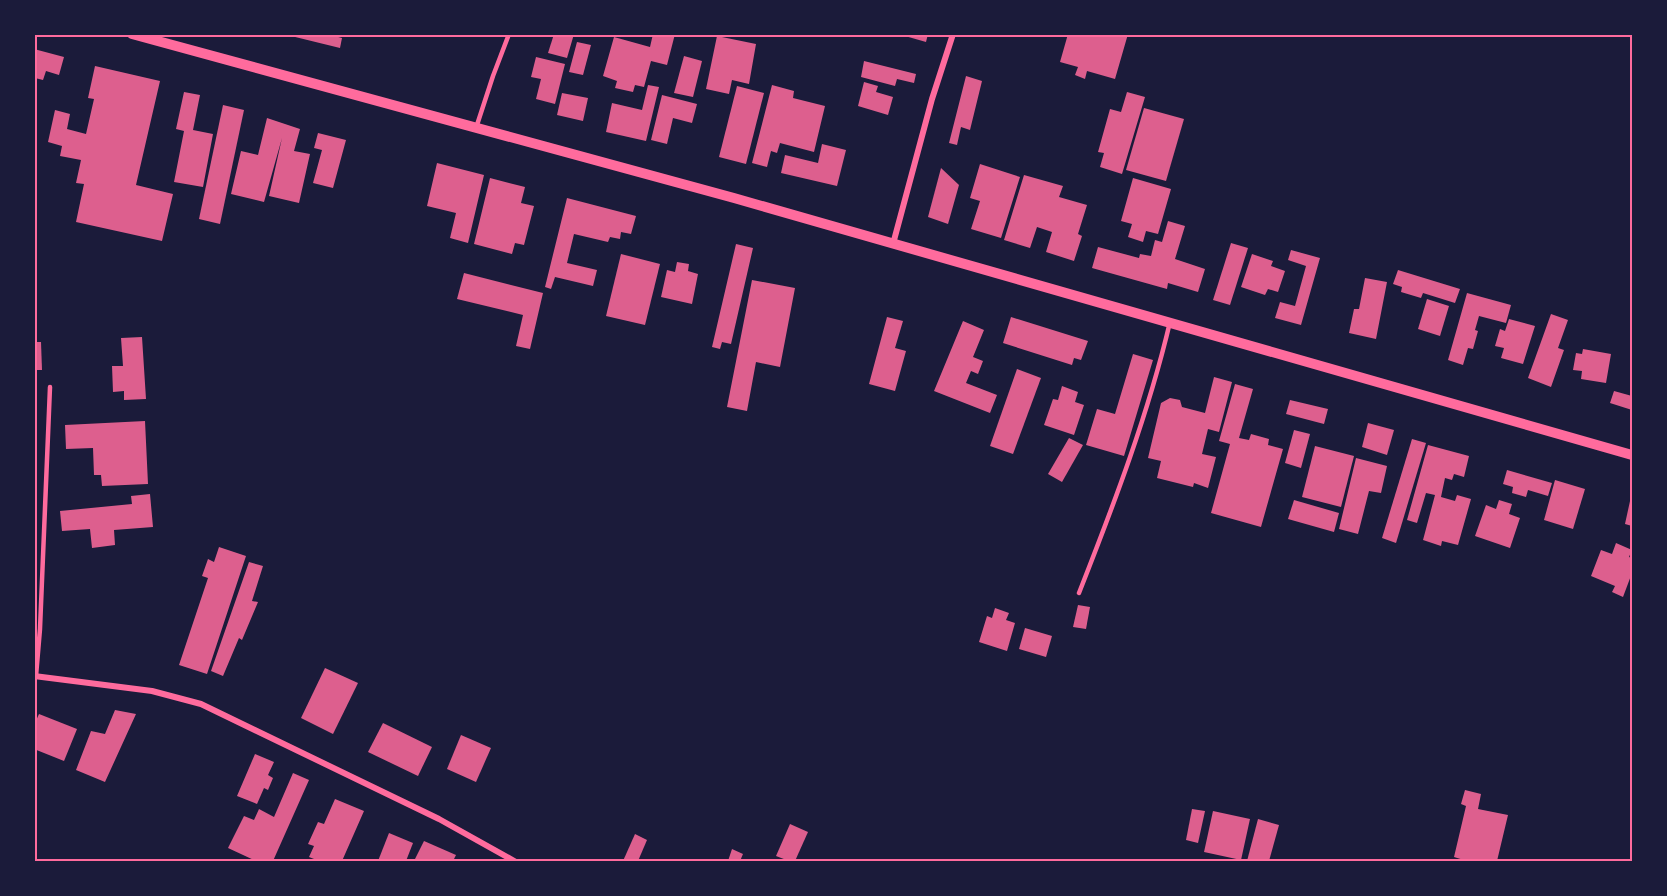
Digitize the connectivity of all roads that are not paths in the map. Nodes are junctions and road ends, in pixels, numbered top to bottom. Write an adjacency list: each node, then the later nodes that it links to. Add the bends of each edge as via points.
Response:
1 (132, 34): 4 (street)
2 (508, 34): 4 (lane)
3 (953, 34): 5 (street)
4 (476, 129): 5 (street)
5 (893, 244): 6 (street)
6 (1170, 322): 8 (street); 9 (lane, via 1136,442)
7 (50, 387): 10 (lane)
8 (1632, 455)
9 (1079, 592)
10 (35, 676): 11 (street, via 152,691 201,704 439,819)
11 (516, 861)

